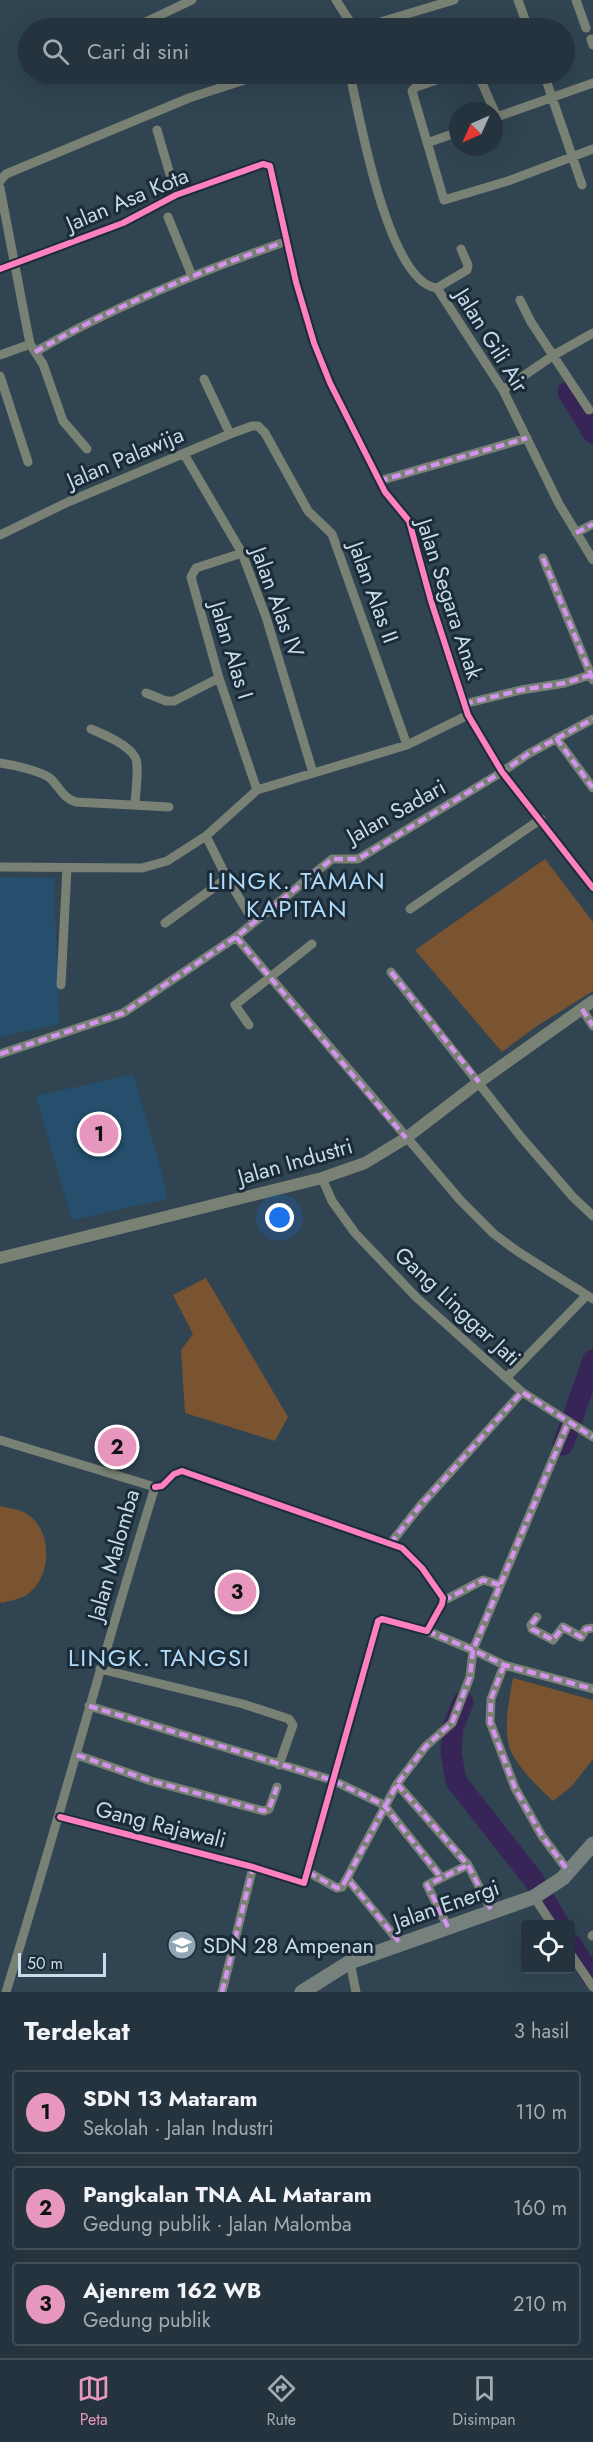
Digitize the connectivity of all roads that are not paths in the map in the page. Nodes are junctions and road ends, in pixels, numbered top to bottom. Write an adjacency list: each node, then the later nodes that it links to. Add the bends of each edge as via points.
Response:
1 (192, 0): 6 (street)
2 (336, 0): 7 (street)
3 (454, 0): 8 (street)
4 (518, 0): 9 (street)
5 (576, 0): 10 (street)
6 (154, 18)
7 (348, 18)
8 (394, 18)
9 (524, 18)
10 (586, 28)
11 (593, 83): 17 (street)
12 (232, 84): 26 (street, via 6,174)
13 (352, 84): 36 (street, Jalan Gili Air, via 377,193 395,241 419,279)
14 (425, 84): 22 (street, via 412,91)
15 (482, 84): 18 (street)
16 (548, 84): 17 (street)
17 (552, 96): 19 (street); 24 (street)
18 (489, 102)
19 (503, 114)
20 (157, 130): 29 (street)
21 (449, 135): 22 (street)
22 (427, 143): 24 (street, via 444,200)
23 (593, 149): 24 (street)
24 (573, 156): 27 (street)
25 (268, 164): 29 (street, Jalan Asa Kota); 31 (street, Jalan Segara Anak)
26 (0, 181)
27 (582, 186)
28 (0, 188): 33 (street)
29 (176, 195): 33 (street, Jalan Asa Kota, via 123,222)
30 (168, 218): 35 (street)
31 (287, 241): 35 (street); 54 (street, Jalan Segara Anak, via 314,343)
32 (461, 249): 36 (street, via 467,270)
33 (14, 263): 34 (street, Jalan Asa Kota); 39 (street)
34 (0, 269)
35 (192, 276): 39 (street)
36 (436, 288): 44 (street, Jalan Gili Air)
37 (520, 300): 41 (street)
38 (593, 333): 41 (street)
39 (30, 348): 40 (street); 51 (street, via 46,373 63,422)
40 (0, 355)
41 (554, 355): 44 (street); 46 (street)
42 (0, 376): 45 (street)
43 (204, 379): 49 (street)
44 (503, 390): 50 (street, Jalan Gili Air)
45 (9, 410): 47 (street); 53 (street)
46 (589, 411)
47 (0, 417)
48 (265, 433): 49 (street, Jalan Palawija, via 256,425); 69 (street, Jalan Alas II, via 308,511 332,534)
49 (230, 434): 52 (street, Jalan Palawija)
50 (527, 438): 54 (street); 56 (street, Jalan Gili Air)
51 (87, 449)
52 (184, 454): 57 (street, Jalan Palawija, via 28,519); 58 (street, Jalan Alas IV)
53 (27, 462)
54 (379, 481): 64 (street, Jalan Segara Anak, via 409,521)
55 (593, 524): 56 (street)
56 (576, 533): 60 (street, Jalan Gili Air)
57 (0, 535)
58 (242, 553): 62 (street, Jalan Alas I, via 196,568 191,574); 72 (street, Jalan Alas IV, via 266,617)
59 (543, 558): 61 (street)
60 (593, 560)
61 (592, 677): 64 (street)
62 (219, 678): 63 (street, via 174,701); 74 (street, Jalan Alas I)
63 (146, 693)
64 (464, 704): 65 (street, Jalan Segara Anak)
65 (468, 715): 69 (street); 71 (street, Jalan Segara Anak)
66 (593, 719): 68 (street, Jalan Sadari)
67 (91, 729): 75 (street, via 111,737 135,757)
68 (556, 738): 71 (street, Jalan Sadari); 73 (street)
69 (407, 745): 72 (street)
70 (0, 763): 75 (street, via 44,775 64,796 76,802)
71 (502, 772): 77 (street, Jalan Segara Anak); 84 (street, Jalan Sadari, via 358,859 332,859)
72 (313, 773): 74 (street)
73 (593, 788)
74 (256, 790): 78 (street)
75 (135, 805): 76 (street)
76 (169, 807)
77 (541, 819): 82 (street, Jalan Segara Anak); 83 (street)
78 (206, 836): 80 (street, via 156,865); 81 (street)
79 (0, 867): 80 (street)
80 (68, 868): 90 (street)
81 (227, 879): 84 (street); 85 (street)
82 (592, 885)
83 (410, 909)
84 (254, 922): 86 (street, Jalan Sadari)
85 (165, 923)
86 (236, 936): 89 (street); 95 (street, Jalan Sadari, via 123,1013)
87 (312, 944): 89 (street)
88 (391, 972): 96 (street)
89 (270, 977): 93 (street, via 235,1005); 97 (street)
90 (61, 985)
91 (593, 1001): 92 (street, Jalan Industri)
92 (582, 1009): 94 (street); 96 (street, Jalan Industri)
93 (249, 1025)
94 (593, 1026)
95 (0, 1054)
96 (479, 1082): 97 (street, Jalan Industri); 99 (street, via 521,1137)
97 (406, 1138): 98 (street, Jalan Industri, via 365,1163); 101 (street, via 494,1234)
98 (322, 1178): 100 (street, Jalan Industri); 102 (street, Gang Linggar Jati, via 332,1201 355,1233 416,1298)
99 (593, 1216)
100 (0, 1258)
101 (590, 1298): 102 (street)
102 (506, 1378): 103 (street, Gang Linggar Jati)
103 (522, 1392): 104 (street, Gang Linggar Jati); 108 (street)
104 (571, 1425): 105 (street, Gang Linggar Jati); 109 (street)
105 (593, 1437)
106 (0, 1440): 107 (street, Jalan Malomba)
107 (155, 1487): 108 (street, via 182,1471); 116 (street, Jalan Malomba)
108 (390, 1544): 110 (street, via 402,1548 416,1562)
109 (500, 1585): 110 (street, via 483,1580); 114 (street)
110 (443, 1601): 113 (street)
111 (537, 1617): 112 (street, via 532,1629 553,1640 563,1627 581,1637 586,1629)
112 (593, 1628)
113 (427, 1631): 114 (street); 121 (street, via 378,1621)
114 (477, 1652): 115 (street); 122 (street, via 452,1723 426,1746)
115 (504, 1665): 117 (street); 130 (street, via 491,1699 490,1722 515,1788 542,1836)
116 (100, 1669): 118 (street, Jalan Malomba); 120 (street, via 289,1719 293,1725)
117 (593, 1689)
118 (89, 1706): 119 (street, Jalan Malomba); 120 (street)
119 (77, 1755): 123 (street, via 151,1781 264,1811 269,1809); 125 (street, Jalan Malomba)
120 (279, 1765): 121 (street)
121 (332, 1779): 124 (street); 129 (street)
122 (397, 1784): 124 (street); 127 (street)
123 (277, 1787)
124 (384, 1805): 131 (street); 132 (street)
125 (60, 1817): 128 (street, Gang Rajawali); 141 (street, Jalan Malomba)
126 (593, 1844): 130 (highway, Jalan Energi)
127 (468, 1864): 131 (street); 134 (street)
128 (253, 1867): 129 (street, Gang Rajawali, via 302,1883); 142 (street)
129 (308, 1872): 132 (street, via 337,1888)
130 (569, 1872): 133 (highway, Jalan Energi)
131 (441, 1877): 136 (street, via 427,1886)
132 (347, 1878): 137 (street)
133 (535, 1896): 134 (highway, Jalan Energi); 135 (street)
134 (492, 1912): 136 (highway, Jalan Energi)
135 (550, 1920)
136 (448, 1927): 137 (highway, Jalan Energi)
137 (400, 1943): 139 (highway, Jalan Energi)
138 (575, 1960): 140 (street)
139 (350, 1962): 143 (highway, Jalan Energi); 144 (street)
140 (593, 1987)
141 (6, 1992)
142 (222, 1992)
143 (302, 1992)
144 (356, 1992)

